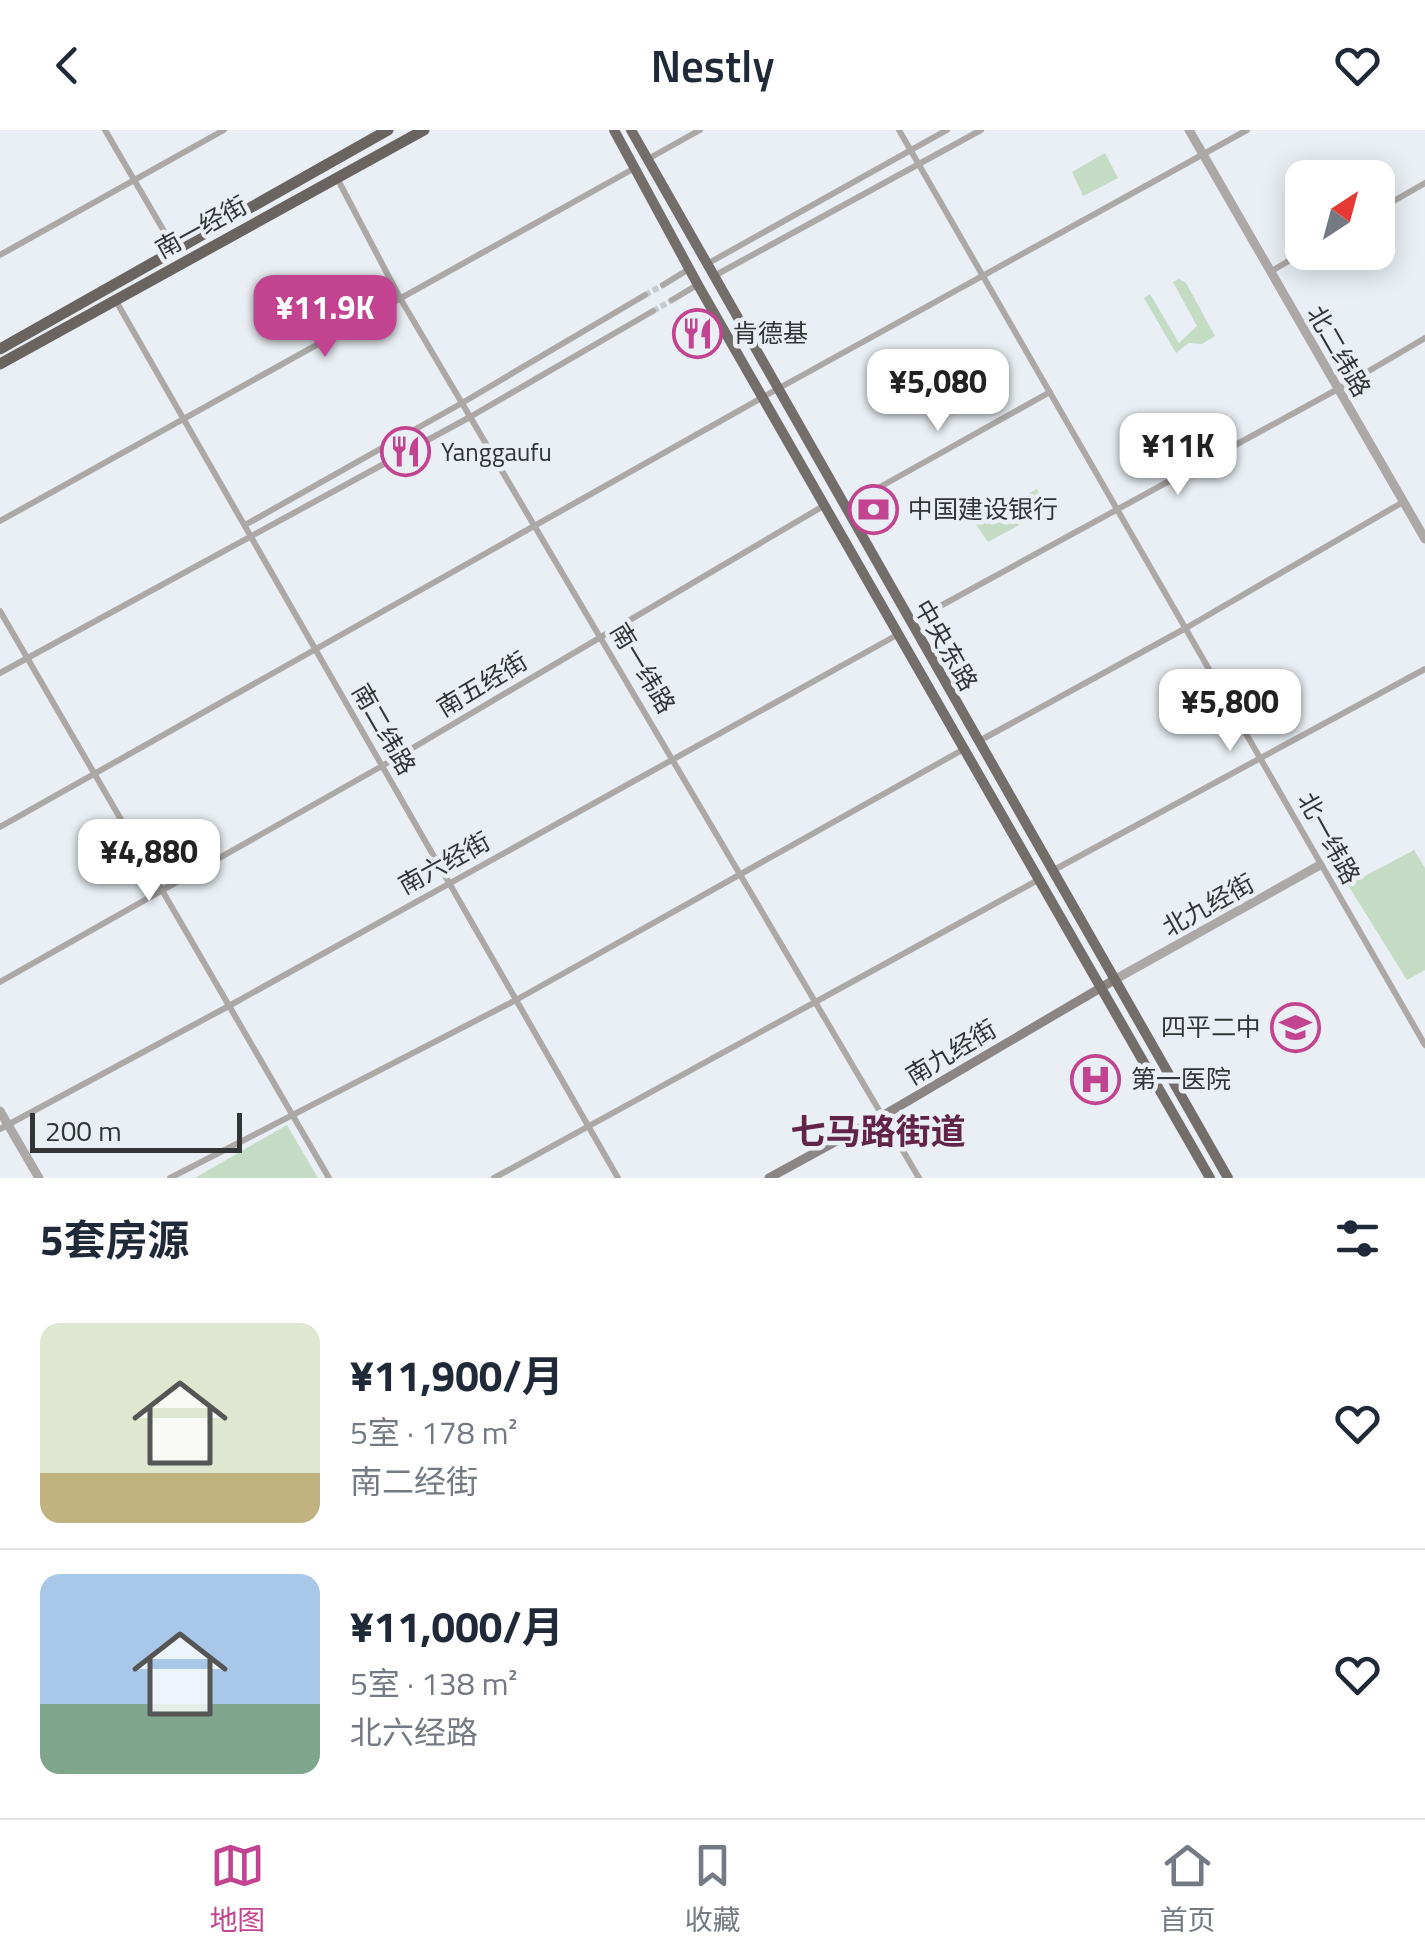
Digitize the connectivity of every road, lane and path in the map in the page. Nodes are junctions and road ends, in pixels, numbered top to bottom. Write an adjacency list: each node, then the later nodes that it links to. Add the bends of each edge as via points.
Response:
1 (106, 130): 19 (street)
2 (224, 130): 19 (street)
3 (424, 130): 18 (highway, 南一经街)
4 (614, 130): 17 (main road, 中央东路)
5 (631, 130): 15 (main road, 中央东路)
6 (700, 130): 15 (street)
7 (899, 130): 13 (street, 北一纬路)
8 (947, 130): 13 (street)
9 (981, 130): 16 (street)
10 (1188, 130): 14 (street, 北二纬路)
11 (1247, 130): 14 (street)
12 (379, 132): 22 (highway, 南一经街)
13 (910, 150): 16 (street, 北一纬路); 25 (street)
14 (1203, 155): 27 (street, 北二纬路); 29 (street)
15 (646, 160): 25 (main road, 中央东路)
16 (919, 165): 28 (street); 29 (street, 北一纬路)
17 (633, 169): 26 (main road, 中央东路); 33 (street)
18 (336, 177): 33 (street, 南一纬路); 34 (highway, 南一经街)
19 (134, 181): 22 (street); 23 (street)
20 (1425, 183): 21 (street)
21 (1395, 200)
22 (175, 250): 38 (highway, 南一经街)
23 (0, 256)
24 (1285, 263): 27 (street)
25 (706, 264): 28 (main road, 中央东路)
26 (690, 268): 30 (street); 31 (main road, 中央东路)
27 (1270, 272): 41 (street, 北二纬路)
28 (713, 276): 40 (main road, 中央东路)
29 (983, 276): 40 (street); 42 (street, 北一纬路)
30 (663, 285)
31 (698, 285): 35 (street); 43 (main road, 中央东路)
32 (645, 296): 44 (street)
33 (400, 298): 44 (street, 南一纬路); 46 (street)
34 (116, 300): 39 (highway, 南一经街); 46 (street, 南二纬路)
35 (672, 300)
36 (653, 311): 45 (street)
37 (1425, 338): 41 (street)
38 (0, 349)
39 (0, 364)
40 (777, 389): 43 (street); 49 (main road, 中央东路)
41 (1338, 389): 47 (street, 北二纬路); 50 (street)
42 (1050, 392): 49 (street); 50 (street, 北一纬路)
43 (763, 397): 48 (main road, 中央东路); 53 (street)
44 (462, 403): 45 (street, 南一纬路); 52 (street)
45 (470, 417): 53 (street, 南一纬路); 54 (street)
46 (184, 418): 51 (street); 52 (street, 南二纬路)
47 (1404, 502): 55 (street, 北二纬路); 58 (street)
48 (824, 505): 59 (main road, 中央东路); 60 (street, 南五经街)
49 (844, 507): 57 (main road, 中央东路)
50 (1118, 510): 57 (street); 58 (street, 北一纬路)
51 (0, 521)
52 (244, 525): 54 (street, 南二纬路)
53 (535, 525): 60 (street, 南一纬路); 61 (street)
54 (252, 537): 61 (street, 南二纬路); 62 (street)
55 (1424, 537)
56 (0, 611): 62 (street)
57 (910, 622): 65 (main road, 中央东路)
58 (1186, 628): 65 (street); 67 (street, 北一纬路)
59 (898, 634): 66 (main road, 中央东路); 68 (street, 南六经街)
60 (601, 636): 68 (street, 南一纬路); 69 (street, 南五经街)
61 (315, 648): 69 (street, 南二纬路); 70 (street)
62 (28, 658): 64 (street); 70 (street)
63 (1425, 669): 67 (street)
64 (0, 674)
65 (978, 742): 73 (main road, 中央东路)
66 (964, 749): 74 (street); 75 (main road, 中央东路)
67 (1261, 757): 72 (street, 北一纬路); 73 (street)
68 (673, 758): 74 (street, 南一纬路); 76 (street, 南六经街)
69 (382, 766): 76 (street, 南二纬路); 77 (street, 南五经街)
70 (94, 774): 71 (street); 77 (street)
71 (0, 826)
72 (1320, 864): 78 (street, 北九经街); 84 (street, 北一纬路)
73 (1052, 871): 78 (main road, 中央东路)
74 (741, 874): 81 (street); 82 (street, 南一纬路)
75 (1038, 880): 80 (main road, 中央东路); 82 (street)
76 (450, 884): 81 (street, 南二纬路); 83 (street, 南六经街)
77 (162, 890): 79 (street, 南五经街); 83 (street)
78 (1114, 980): 80 (main road, 南九经街); 98 (main road, 中央东路)
79 (0, 982)
80 (1100, 988): 87 (main road, 南九经街); 97 (main road, 中央东路)
81 (516, 1000): 86 (street); 88 (street, 南二纬路)
82 (816, 1000): 87 (street, 南一纬路); 88 (street)
83 (227, 1006): 86 (street); 89 (street, 南六经街)
84 (1425, 1045)
85 (0, 1111): 89 (street)
86 (290, 1114): 91 (street); 92 (street)
87 (884, 1115): 95 (main road, 南九经街); 96 (street, 南一纬路)
88 (588, 1126): 93 (street); 94 (street, 南二纬路)
89 (4, 1127): 90 (street)
90 (39, 1178)
91 (170, 1178)
92 (329, 1178)
93 (494, 1178)
94 (618, 1178)
95 (769, 1178)
96 (919, 1178)
97 (1210, 1178)
98 (1228, 1178)

